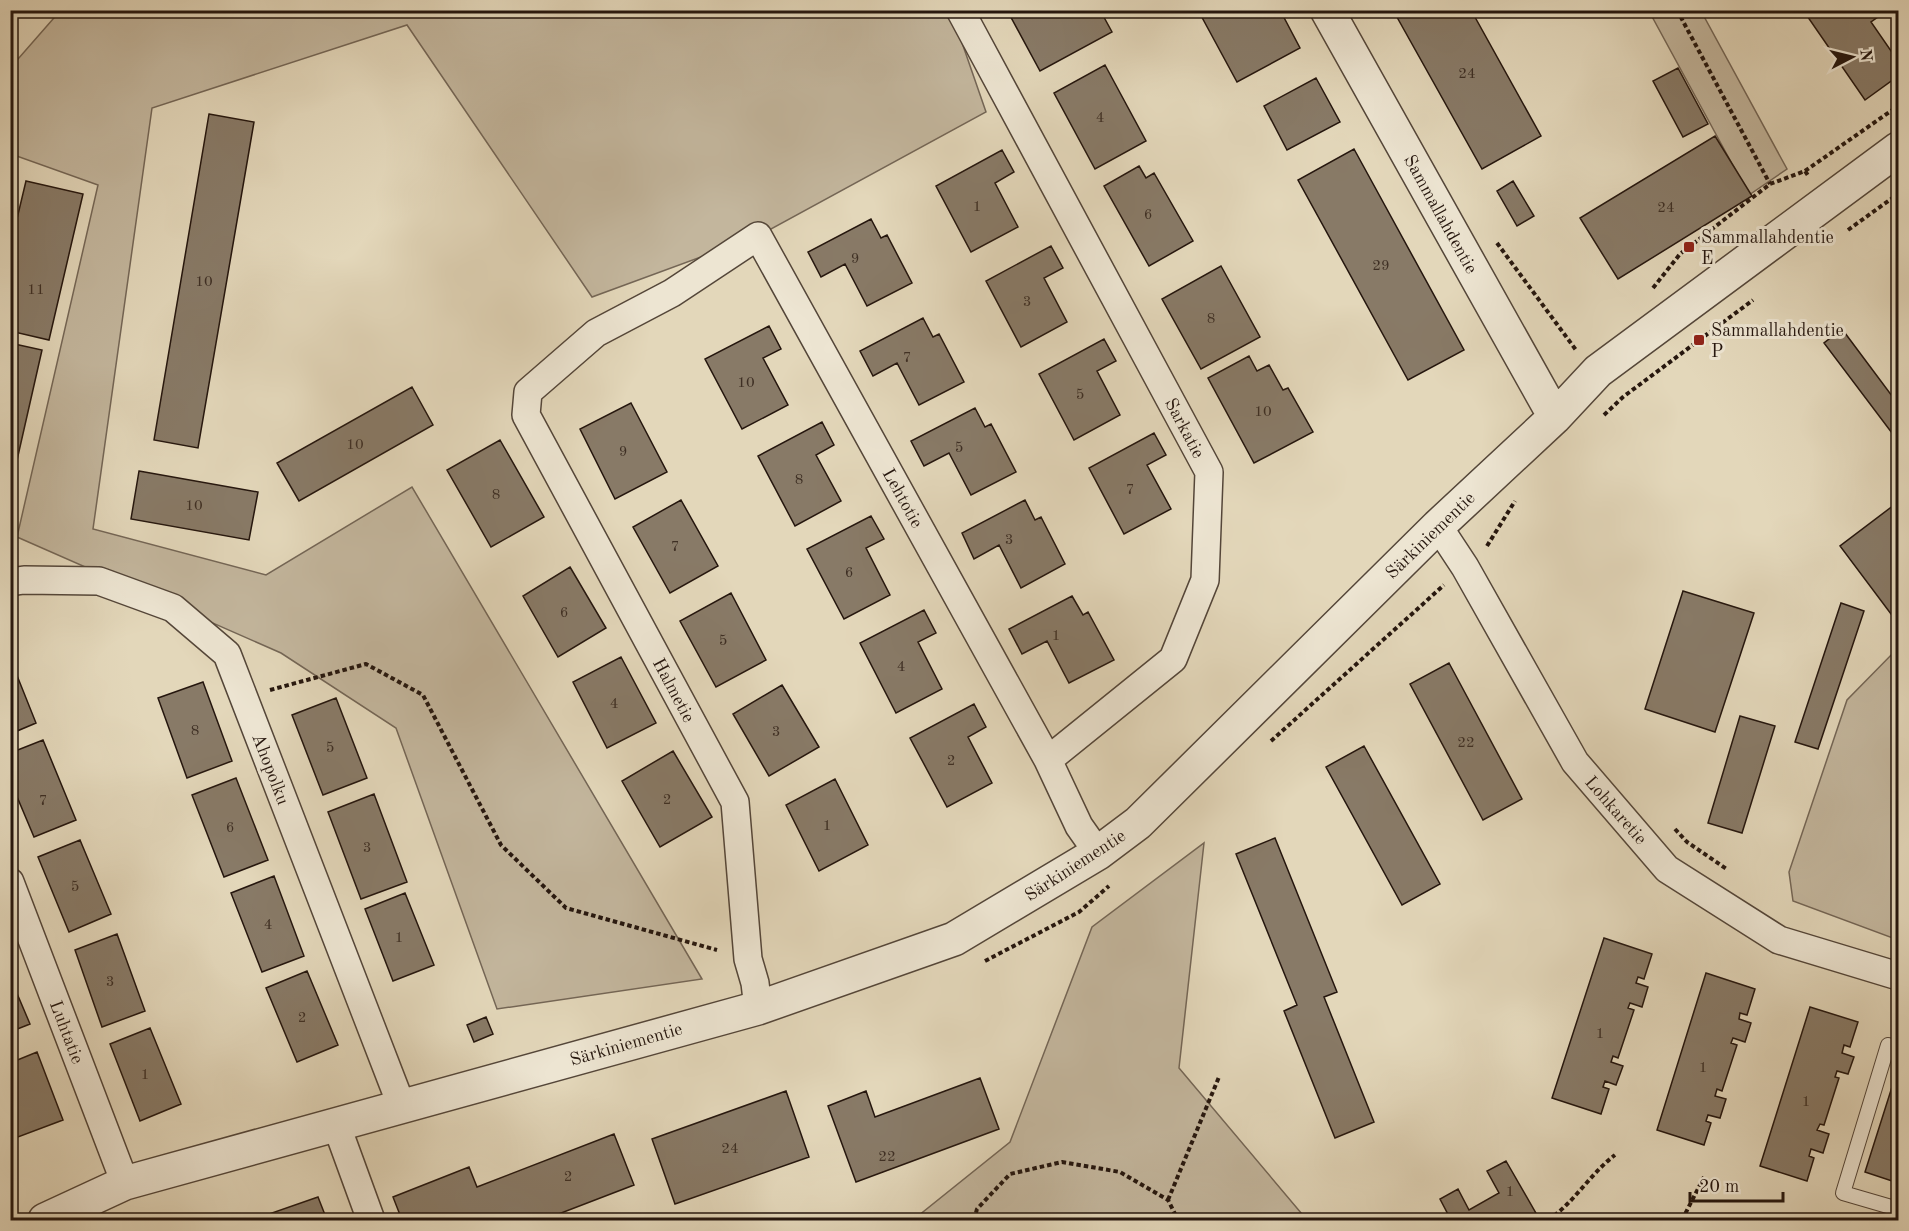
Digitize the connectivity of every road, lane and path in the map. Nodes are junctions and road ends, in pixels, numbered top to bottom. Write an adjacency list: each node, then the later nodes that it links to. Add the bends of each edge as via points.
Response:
1 (960, 10): 20 (street, Sarkatie, via 1209,472 1205,580 1173,659)
2 (1327, 10): 14 (street, Sammallahdentie)
3 (1677, 10): 7 (path)
4 (1899, 106): 6 (path)
5 (1899, 149): 13 (street, Särkiniementie)
6 (1805, 171)
7 (1770, 184)
8 (1899, 194): 9 (path)
9 (1847, 230)
10 (1490, 234): 13 (path, via 1575,349)
11 (758, 236): 20 (street, Lehtotie); 25 (street, Halmetie, via 672,293 596,333 528,392 526,415 735,802)
12 (1755, 298): 13 (path, via 1623,397)
13 (1598, 371): 14 (street, Särkiniementie)
14 (1555, 417): 15 (street, Särkiniementie)
15 (1438, 526): 22 (street, Särkiniementie, via 1138,823); 26 (street, Lohkaretie, via 1575,762 1667,869 1779,940)
16 (1487, 545): 17 (path)
17 (1493, 555)
18 (10, 582): 19 (street, Ahopolku, via 99,581 173,608 227,654)
19 (244, 698): 25 (path, via 366,664 423,695 501,845 566,908); 30 (street, Ahopolku)
20 (1048, 760): 22 (street, via 1079,826)
21 (1671, 825): 23 (path, via 1687,842)
22 (1098, 854): 27 (street, Särkiniementie, via 954,939)
23 (1736, 875)
24 (10, 882): 34 (street, Luhtatie)
25 (748, 959): 27 (street, Halmetie)
26 (1899, 976)
27 (758, 1008): 30 (street, Särkiniementie)
28 (1887, 1045): 36 (lane, via 1843,1193)
29 (1219, 1077): 35 (path)
30 (402, 1107): 31 (street, Särkiniementie)
31 (336, 1124): 34 (street, Särkiniementie); 38 (street)
32 (1615, 1155): 41 (path)
33 (1704, 1177): 42 (path)
34 (125, 1183): 37 (street, Särkiniementie)
35 (1168, 1200): 39 (path, via 1120,1172 1062,1162 1010,1174 978,1209); 40 (path)
36 (1899, 1209)
37 (45, 1221)
38 (371, 1221)
39 (974, 1221)
40 (1178, 1221)
41 (1548, 1221)
42 (1682, 1221)

